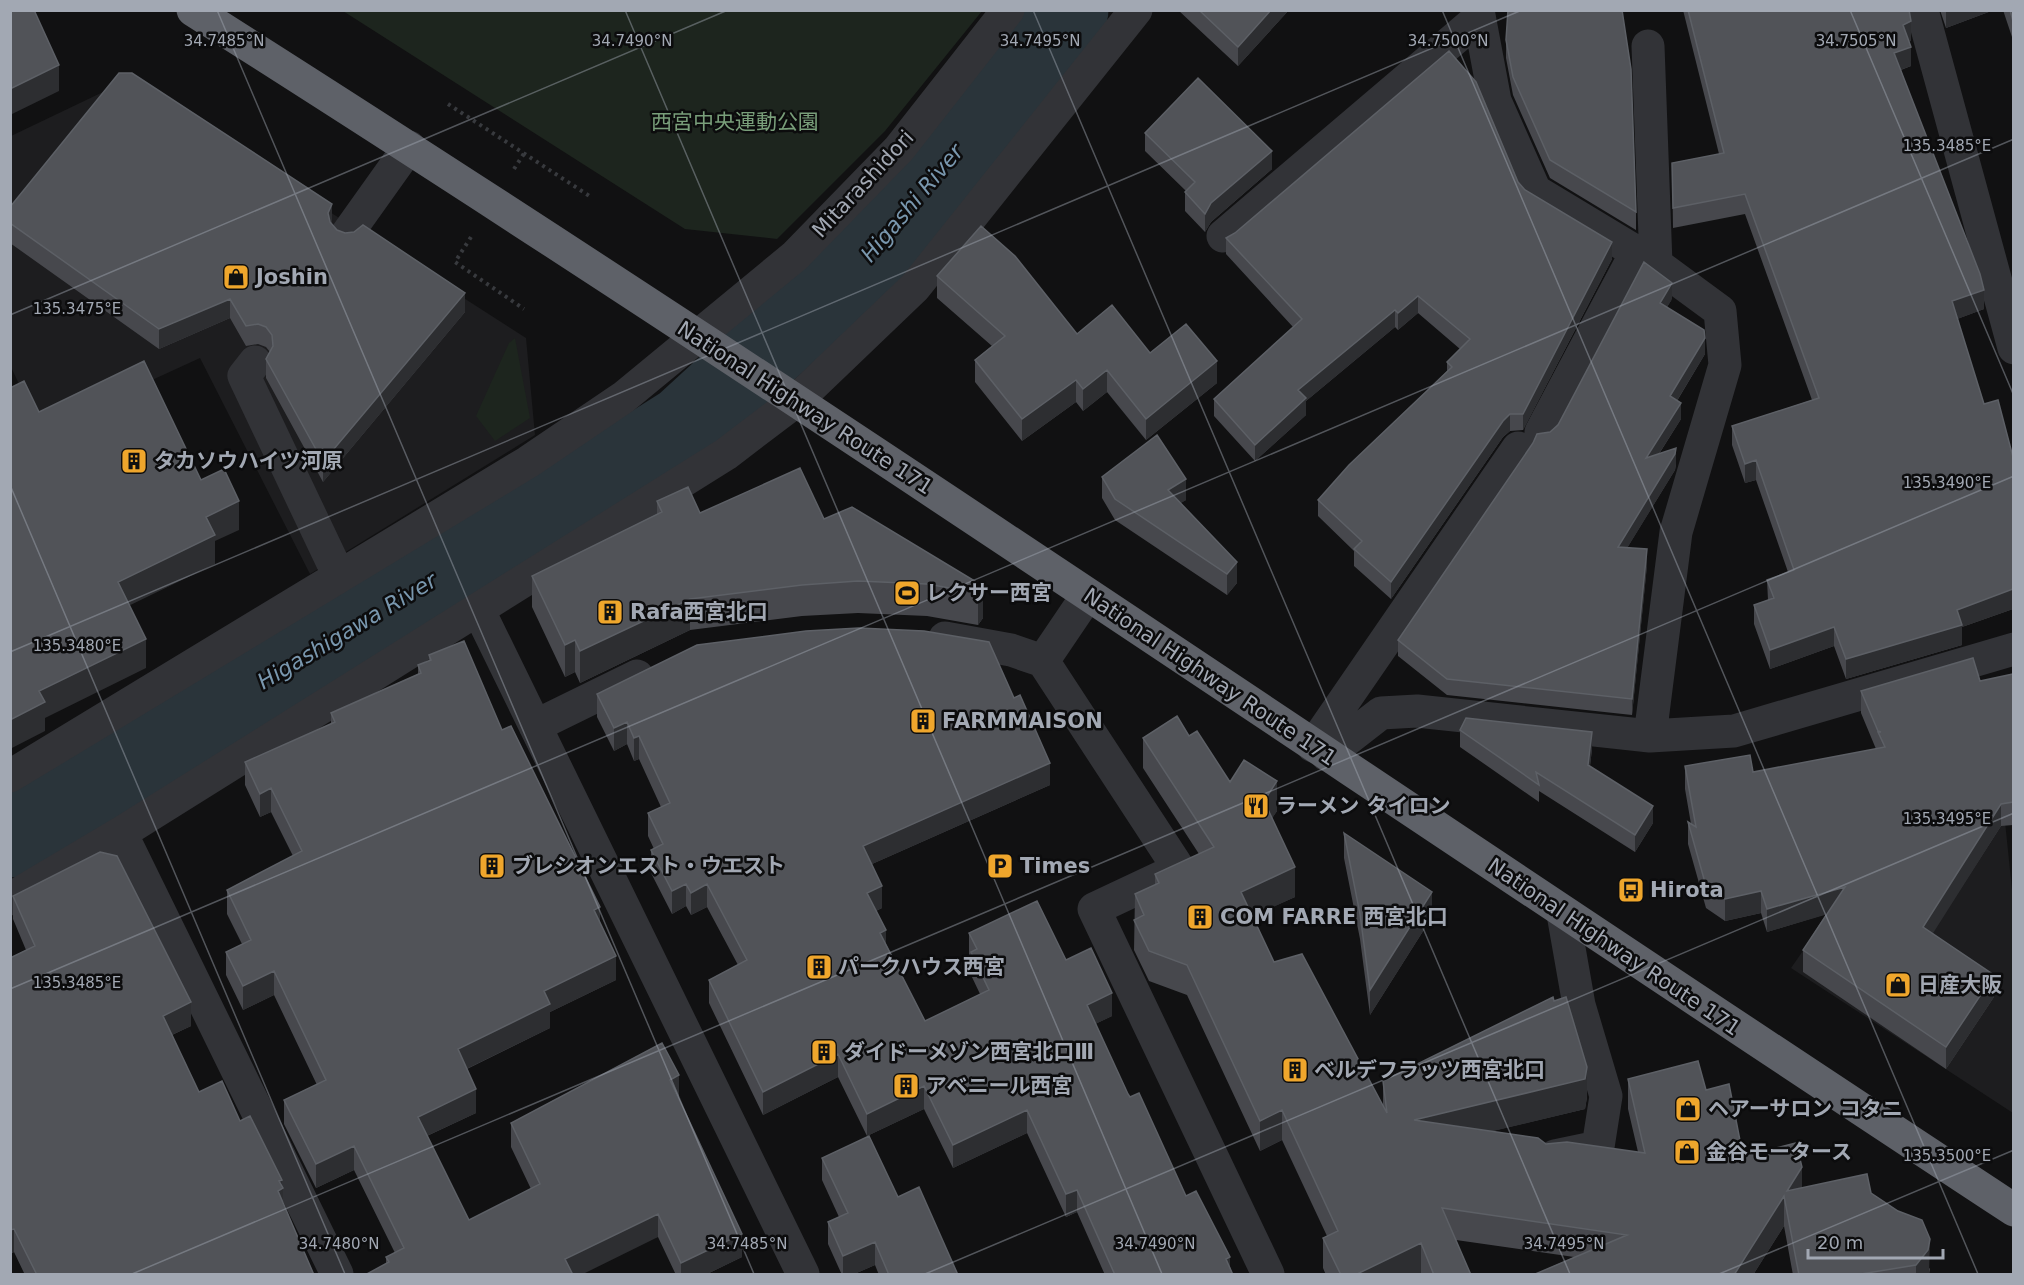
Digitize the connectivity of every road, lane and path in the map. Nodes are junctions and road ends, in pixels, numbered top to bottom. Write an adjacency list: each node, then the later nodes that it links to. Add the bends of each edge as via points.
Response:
1 (193, 10): 8 (highway, National Highway Route 171)
2 (1008, 10): 15 (street, Mitarashidori, via 899,148)
3 (1136, 10): 18 (street, via 915,286)
4 (1922, 10): 16 (street)
5 (1478, 14): 11 (street); 12 (street, via 1495,101 1535,191)
6 (1648, 46): 12 (street)
7 (448, 104): 9 (path)
8 (409, 147): 10 (street); 15 (highway, National Highway Route 171)
9 (591, 197)
10 (347, 234)
11 (1223, 236)
12 (1646, 259): 27 (street, via 1720,311 1725,365 1676,532); 28 (street)
13 (455, 262): 14 (path)
14 (524, 309)
15 (706, 341): 18 (highway, National Highway Route 171); 19 (street, Mitarashidori, via 528,462)
16 (2013, 348)
17 (250, 369): 19 (street)
18 (790, 396): 20 (highway, National Highway Route 171); 21 (street, via 726,454)
19 (339, 576): 29 (street, Mitarashidori)
20 (1087, 596): 24 (street); 28 (highway, National Highway Route 171)
21 (478, 609): 26 (street); 30 (street)
22 (915, 634): 24 (street, via 1011,650)
23 (2013, 649): 27 (street, via 1734,731)
24 (1043, 661): 37 (street, via 1179,869 1094,909)
25 (661, 664): 26 (street)
26 (536, 726): 36 (street)
27 (1650, 736): 28 (street, via 1417,711 1390,712 1381,713)
28 (1320, 751): 32 (highway, National Highway Route 171)
29 (10, 776)
30 (121, 833): 31 (street); 35 (street)
31 (10, 899)
32 (1563, 914): 33 (street, via 1579,1005 1606,1096 1598,1148); 34 (highway, National Highway Route 171)
33 (1552, 1156)
34 (2013, 1210)
35 (337, 1275)
36 (803, 1275)
37 (1269, 1275)

